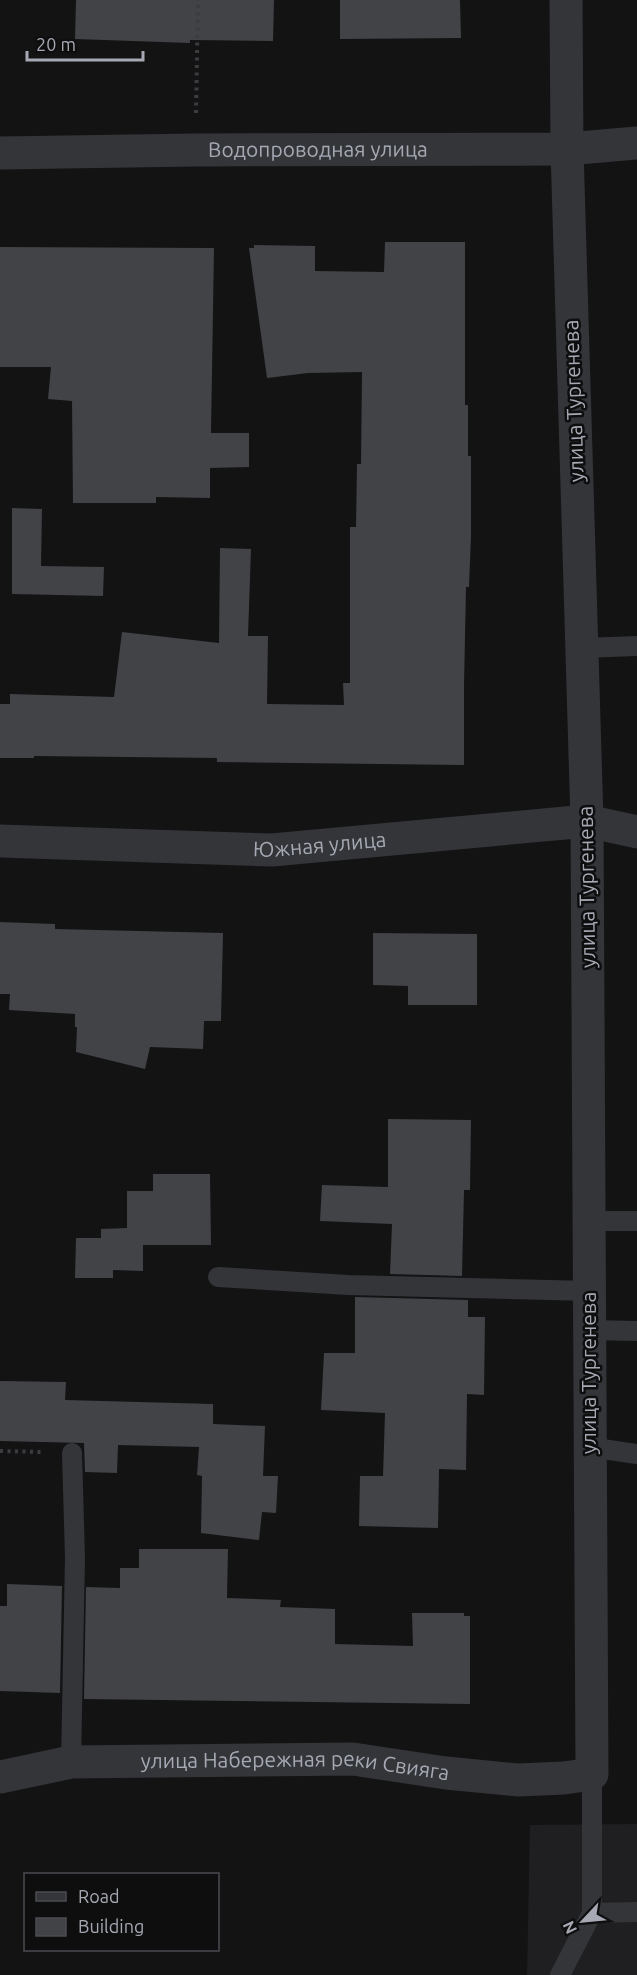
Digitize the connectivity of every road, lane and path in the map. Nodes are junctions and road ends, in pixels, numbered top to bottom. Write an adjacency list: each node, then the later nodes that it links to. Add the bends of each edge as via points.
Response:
1 (198, 0): 5 (path)
2 (566, 0): 4 (street, улица Тургенева)
3 (637, 143): 4 (street, Водопроводная улица)
4 (567, 148): 5 (street, Водопроводная улица); 8 (street, улица Тургенева)
5 (195, 150): 6 (street, Водопроводная улица)
6 (0, 153)
7 (637, 646): 8 (lane)
8 (582, 648): 9 (street, улица Тургенева)
9 (586, 821): 10 (street, Южная улица); 11 (street, Южная улица, via 272,850); 12 (street, улица Тургенева)
10 (637, 832)
11 (0, 841)
12 (590, 1221): 13 (lane); 15 (street, улица Тургенева)
13 (637, 1221)
14 (218, 1277): 15 (lane, via 348,1285)
15 (590, 1291): 16 (street, улица Тургенева)
16 (590, 1330): 17 (lane); 18 (street, улица Тургенева)
17 (637, 1331)
18 (589, 1447): 21 (lane); 23 (street, улица Тургенева)
19 (0, 1450): 20 (path)
20 (72, 1453): 22 (lane, via 75,1558)
21 (637, 1454)
22 (71, 1762): 23 (street, улица Набережная реки Свияга, via 353,1759 518,1780); 24 (street, улица Набережная реки Свияга)
23 (592, 1774): 26 (lane)
24 (0, 1777)
25 (637, 1912): 26 (lane)
26 (592, 1913): 27 (lane)
27 (560, 1975)

